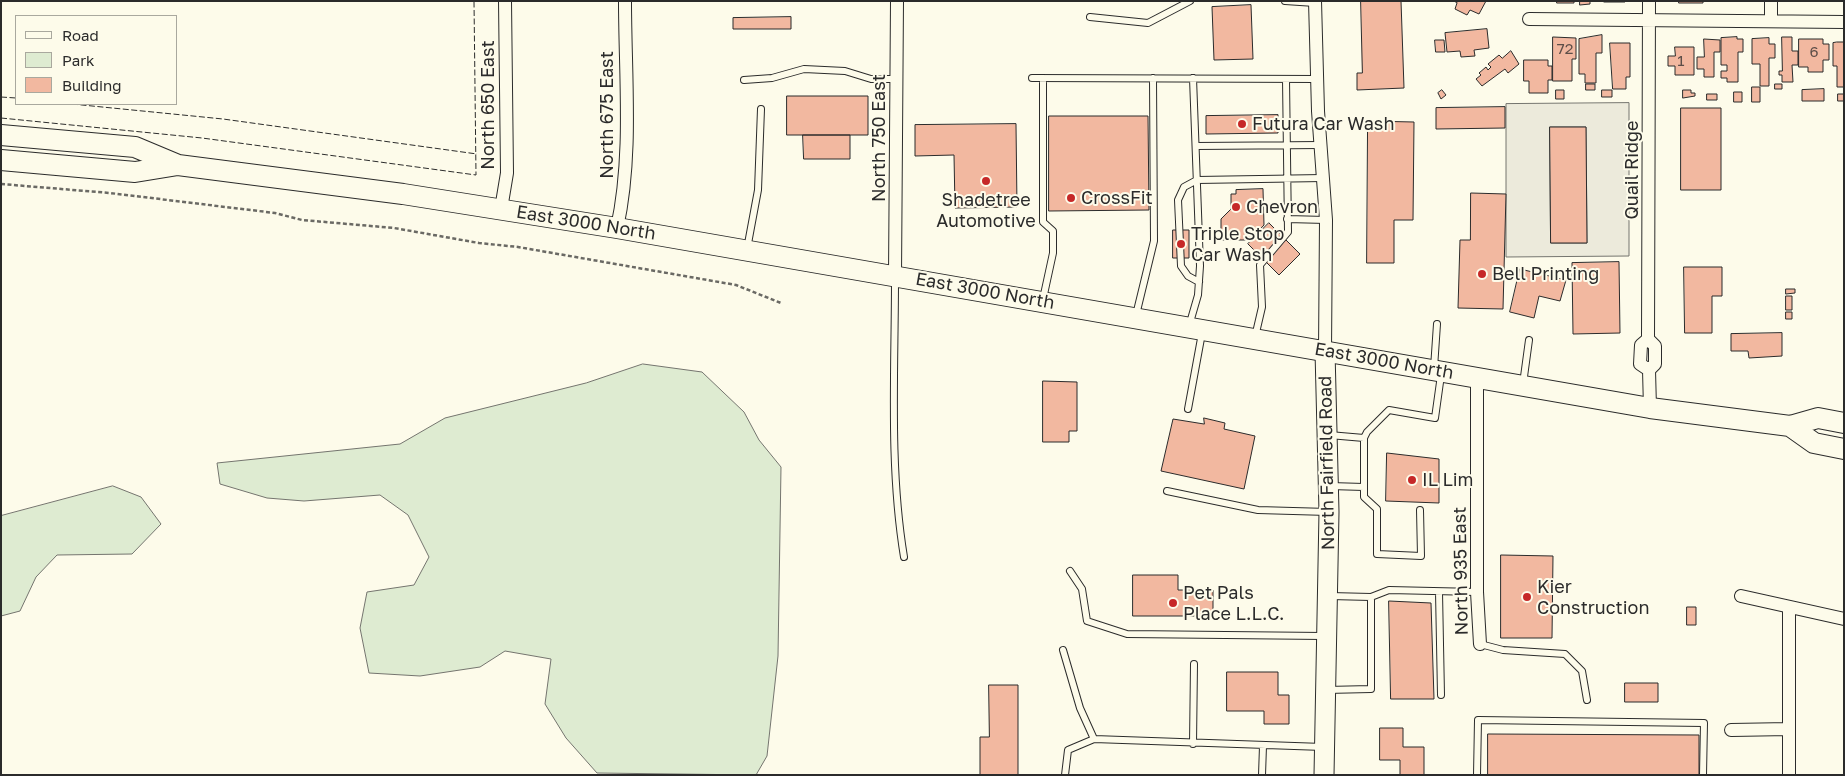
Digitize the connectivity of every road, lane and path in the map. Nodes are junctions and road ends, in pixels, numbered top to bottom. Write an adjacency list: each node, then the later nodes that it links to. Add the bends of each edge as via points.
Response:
1 (505, 1): 33 (street, North 650 East, via 507,173)
2 (624, 1): 36 (street, North 675 East, via 626,138 624,197)
3 (897, 1): 18 (street, North 750 East)
4 (1190, 1): 9 (lane, via 1148,23)
5 (1285, 1): 8 (lane)
6 (1649, 1): 11 (street, Quail Ridge)
7 (1771, 1): 12 (street)
8 (1316, 2): 20 (street, North Fairfield Road)
9 (1090, 17)
10 (1528, 19): 11 (street)
11 (1650, 20): 12 (street); 51 (street, Quail Ridge, via 1648,339 1655,346 1655,364 1649,370)
12 (1771, 21): 13 (street)
13 (1844, 22)
14 (1032, 78): 15 (lane)
15 (1043, 78): 16 (lane); 40 (lane, via 1043,222 1053,231 1054,253)
16 (1153, 78): 17 (lane); 42 (lane, via 1154,241)
17 (1193, 78): 19 (lane); 26 (lane)
18 (896, 79): 21 (lane, via 871,79 845,70 804,69 772,78); 38 (street, North 750 East)
19 (1286, 79): 20 (lane); 24 (lane)
20 (1318, 79): 25 (street, North Fairfield Road)
21 (744, 80)
22 (762, 109): 37 (lane, via 758,190)
23 (1, 134): 28 (main road, East 3000 North, via 135,147)
24 (1287, 145): 25 (lane); 26 (lane); 30 (lane)
25 (1321, 145): 29 (street, North Fairfield Road)
26 (1196, 146): 31 (lane)
27 (1, 160): 28 (main road, East 3000 North, via 134,172)
28 (178, 165): 33 (main road, East 3000 North)
29 (1323, 178): 30 (lane); 35 (street, North Fairfield Road)
30 (1287, 179): 31 (lane); 34 (lane)
31 (1197, 180): 39 (lane); 39 (lane, via 1184,187 1178,200 1181,266 1188,276)
32 (1, 184): 41 (path, via 110,193 275,212 302,220 394,228 736,285)
33 (501, 209): 36 (main road, East 3000 North)
34 (1288, 219): 35 (lane); 45 (lane, via 1288,232 1260,265 1262,307)
35 (1326, 220): 47 (street, North Fairfield Road)
36 (617, 228): 37 (main road, East 3000 North)
37 (747, 250): 38 (main road, East 3000 North)
38 (895, 275): 40 (main road, East 3000 North); 63 (lane, via 895,456 898,521)
39 (1199, 282): 44 (lane)
40 (1043, 302): 42 (main road, East 3000 North)
41 (781, 303)
42 (1136, 317): 44 (main road, East 3000 North)
43 (1437, 324): 48 (lane)
44 (1196, 328): 45 (main road, East 3000 North); 52 (lane)
45 (1255, 339): 47 (main road, East 3000 North)
46 (1529, 340): 50 (lane)
47 (1325, 350): 48 (main road, East 3000 North); 55 (main road, North Fairfield Road)
48 (1438, 370): 49 (main road, East 3000 North); 56 (lane, via 1435,418 1390,410)
49 (1477, 377): 50 (main road, East 3000 North); 66 (street, North 935 East)
50 (1523, 385): 51 (main road, East 3000 North)
51 (1650, 408): 54 (main road, East 3000 North)
52 (1188, 409)
53 (1844, 423): 54 (main road, East 3000 North, via 1818,418)
54 (1790, 426): 57 (main road, East 3000 North, via 1814,443)
55 (1328, 435): 56 (lane); 58 (main road, North Fairfield Road)
56 (1364, 438): 59 (lane)
57 (1844, 449)
58 (1328, 486): 59 (lane); 62 (main road, North Fairfield Road)
59 (1364, 487): 61 (lane, via 1364,497 1377,509 1377,554 1421,556)
60 (1167, 491): 62 (lane, via 1258,510)
61 (1420, 510)
62 (1329, 512): 67 (main road, North Fairfield Road)
63 (904, 557)
64 (1070, 571): 72 (lane, via 1082,590 1087,621 1127,634)
65 (1439, 592): 66 (lane); 69 (lane, via 1389,590); 77 (lane)
66 (1476, 592): 73 (street, North 935 East)
67 (1326, 595): 69 (lane); 72 (main road, North Fairfield Road)
68 (1741, 596): 70 (street)
69 (1371, 597): 76 (lane, via 1370,689)
70 (1790, 607): 71 (street); 79 (street)
71 (1844, 619)
72 (1325, 636): 76 (main road, North Fairfield Road)
73 (1480, 644): 78 (lane, via 1503,650 1565,654 1582,671)
74 (1063, 650): 81 (lane, via 1080,708)
75 (1194, 664): 82 (lane)
76 (1325, 690): 84 (main road, North Fairfield Road)
77 (1442, 695)
78 (1587, 700)
79 (1789, 729): 80 (street); 90 (street)
80 (1731, 730)
81 (1094, 739): 82 (lane); 85 (lane, via 1068,750)
82 (1193, 744): 83 (lane)
83 (1263, 746): 84 (lane); 86 (lane)
84 (1324, 747): 87 (main road, North Fairfield Road)
85 (1065, 775)
86 (1262, 775)
87 (1324, 775)
88 (1477, 775): 89 (lane, via 1478,720 1704,723)
89 (1703, 775)
90 (1789, 775)

